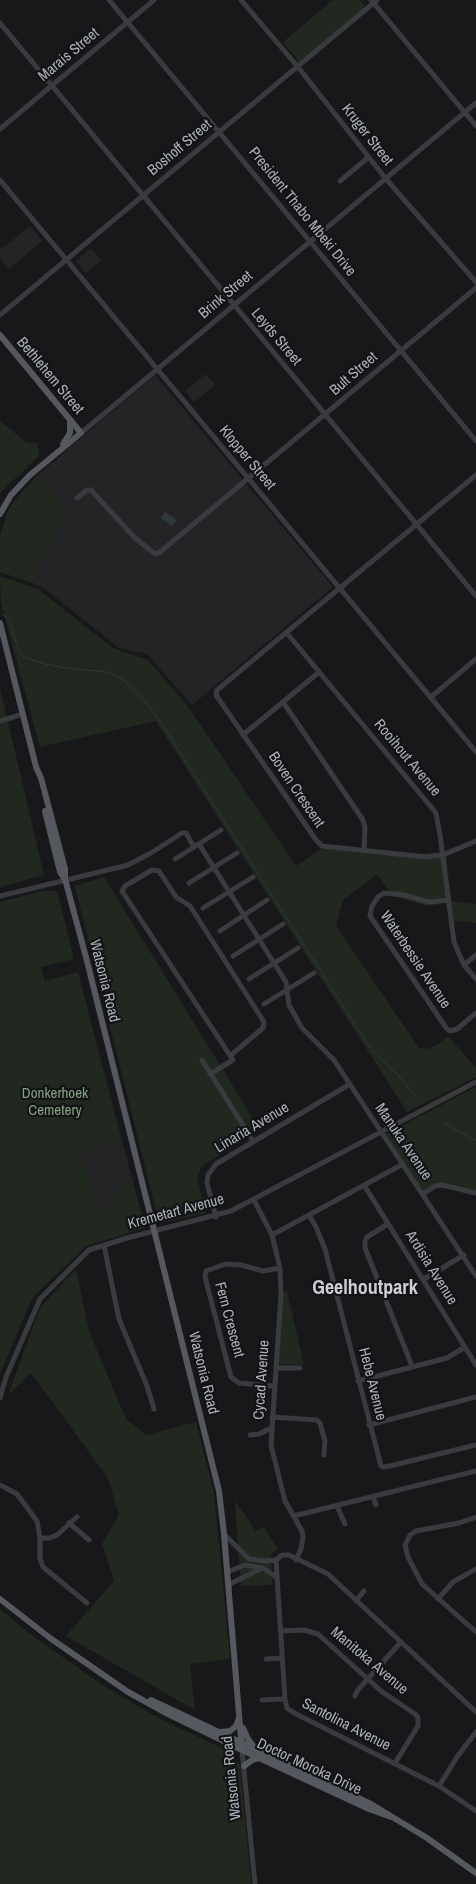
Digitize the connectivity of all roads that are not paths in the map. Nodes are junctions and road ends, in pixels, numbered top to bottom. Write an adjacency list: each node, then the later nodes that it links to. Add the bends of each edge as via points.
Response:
1 (110, 0): 5 (street, President Thabo Mbeki Drive)
2 (154, 0): 5 (street, Marais Street)
3 (242, 0): 7 (street, Kruger Street)
4 (374, 1): 7 (street, Boshoff Street); 10 (street)
5 (128, 22): 8 (street, Marais Street); 13 (street, President Thabo Mbeki Drive)
6 (0, 23): 8 (street, Leyds Street)
7 (298, 67): 13 (street, Boshoff Street); 14 (street, Kruger Street)
8 (52, 86): 12 (street, Marais Street); 18 (street, Leyds Street)
9 (476, 103): 10 (street, Brink Street)
10 (464, 112): 11 (street); 15 (street, Brink Street)
11 (476, 126)
12 (0, 129)
13 (220, 131): 18 (street, Boshoff Street); 19 (street, President Thabo Mbeki Drive)
14 (369, 157): 15 (street, Kruger Street); 17 (street)
15 (386, 179): 19 (street, Brink Street); 21 (street, Kruger Street)
16 (0, 180): 20 (street, Klopper Street)
17 (340, 181)
18 (142, 196): 20 (street, Boshoff Street); 23 (street, Leyds Street)
19 (310, 242): 23 (street, Brink Street); 26 (street, President Thabo Mbeki Drive)
20 (66, 260): 24 (street, Boshoff Street); 27 (street, Klopper Street)
21 (476, 282)
22 (476, 288): 26 (street, Bult Street)
23 (234, 306): 27 (street, Brink Street); 28 (street, Leyds Street)
24 (0, 315)
25 (0, 335): 29 (main road, Bethlehem Street)
26 (400, 350): 28 (street, Bult Street); 31 (street, President Thabo Mbeki Drive)
27 (157, 369): 30 (street, Brink Street); 34 (street, Klopper Street)
28 (325, 415): 34 (street, Bult Street); 37 (street, Leyds Street)
29 (68, 417): 30 (main road, Bethlehem Street); 32 (main road, via 70,433)
30 (81, 433): 32 (main road, Brink Street)
31 (476, 441)
32 (56, 453): 36 (main road, Brink Street, via 20,484)
33 (476, 474): 37 (street)
34 (248, 478): 35 (street, Bult Street, via 156,554 126,529 91,490); 38 (street, Klopper Street)
35 (77, 498)
36 (0, 514)
37 (416, 524): 38 (street); 39 (street, Leyds Street)
38 (339, 588): 41 (street); 44 (street, Klopper Street)
39 (476, 596)
40 (0, 623): 46 (main road, Watsonia Road)
41 (286, 632): 43 (street, Rooihout Avenue); 48 (street, Boven Crescent, via 217,690 216,696)
42 (476, 659): 44 (street)
43 (318, 673): 45 (street); 55 (street, Rooihout Avenue, via 436,813)
44 (431, 697): 49 (street, Klopper Street)
45 (283, 702): 48 (street); 53 (street, via 363,820)
46 (23, 714): 47 (street); 59 (main road, Watsonia Road, via 60,872)
47 (0, 721)
48 (243, 735): 53 (street, Boven Crescent, via 319,844)
49 (476, 752)
50 (221, 830): 52 (street)
51 (476, 841): 55 (street, Boven Crescent)
52 (197, 846): 56 (street); 57 (street, Manuka Avenue); 59 (street, via 186,833 181,833 128,865)
53 (364, 851): 55 (street, Boven Crescent)
54 (237, 853): 57 (street)
55 (443, 855): 64 (street, Rooihout Avenue)
56 (175, 859)
57 (214, 868): 60 (street); 61 (street, Manuka Avenue)
58 (252, 877): 61 (street)
59 (65, 880): 62 (street); 96 (main road, Watsonia Road)
60 (189, 883)
61 (229, 892): 65 (street); 66 (street, Manuka Avenue)
62 (0, 896)
63 (267, 900): 66 (street)
64 (448, 900): 74 (street, Rooihout Avenue, via 454,942); 80 (street, Waterbessie Avenue, via 429,902 384,893 374,902 369,913 447,1029 454,1031)
65 (203, 908)
66 (244, 916): 68 (street); 69 (street, Manuka Avenue)
67 (283, 924): 69 (street)
68 (220, 931)
69 (259, 940): 72 (street); 73 (street, Manuka Avenue)
70 (298, 948): 73 (street)
71 (476, 955): 74 (street)
72 (233, 956)
73 (274, 964): 76 (street); 78 (street, Manuka Avenue)
74 (464, 965): 77 (street, Rooihout Avenue)
75 (314, 972): 78 (street)
76 (249, 979)
77 (476, 979)
78 (288, 989): 79 (street); 85 (street, Manuka Avenue, via 289,1005 302,1028 330,1054)
79 (264, 1004)
80 (476, 1013)
81 (230, 1056): 81 (street, via 263,1028 264,1022 190,906 176,897 161,873 152,870 123,887 123,893); 83 (street, via 232,1060)
82 (202, 1060): 83 (street)
83 (210, 1074): 87 (street)
84 (476, 1082): 86 (street, Kremetart Avenue)
85 (350, 1084): 86 (street, Manuka Avenue); 87 (street, Linaria Avenue)
86 (381, 1132): 88 (street, Manuka Avenue); 92 (street, Kremetart Avenue)
87 (254, 1141): 94 (street, Linaria Avenue, via 216,1164 208,1175)
88 (403, 1164): 89 (street); 91 (street, Manuka Avenue)
89 (364, 1185): 93 (street); 95 (street, Ardisia Avenue)
90 (476, 1193): 91 (street, via 442,1185)
91 (423, 1194): 99 (street, Manuka Avenue)
92 (254, 1200): 94 (street, Kremetart Avenue); 97 (street, Cycad Avenue)
93 (309, 1215): 97 (street); 108 (street, Hebe Avenue, via 324,1249)
94 (216, 1217): 96 (street, Kremetart Avenue)
95 (388, 1224): 102 (street, Ardisia Avenue); 105 (street, via 367,1237 365,1248)
96 (154, 1232): 98 (street, Kremetart Avenue); 129 (main road, Watsonia Road, via 214,1468)
97 (272, 1235): 100 (street, Cycad Avenue)
98 (104, 1245): 111 (street, Kremetart Avenue, via 85,1254 40,1299); 112 (street, via 119,1319)
99 (464, 1255): 101 (street, Manuka Avenue); 102 (street)
100 (280, 1268): 106 (street, Cycad Avenue); 109 (street, Fern Crescent, via 263,1271 226,1264 206,1271 205,1277 231,1377 239,1383)
101 (476, 1276)
102 (424, 1279): 103 (street, Ardisia Avenue)
103 (465, 1348): 104 (street, Ardisia Avenue); 105 (street, via 447,1358)
104 (476, 1365)
105 (412, 1366): 108 (street)
106 (276, 1368): 107 (street); 109 (street, Cycad Avenue)
107 (300, 1368)
108 (358, 1381): 114 (street, Hebe Avenue)
109 (274, 1386): 113 (street, Cycad Avenue)
110 (476, 1397): 114 (street)
111 (0, 1398)
112 (154, 1409)
113 (272, 1417): 115 (street, Cycad Avenue); 118 (street, via 317,1420 325,1440)
114 (369, 1425): 117 (street, Hebe Avenue, via 383,1467)
115 (272, 1428): 116 (street); 124 (street, Cycad Avenue, via 272,1455 285,1501)
116 (250, 1435)
117 (476, 1444)
118 (324, 1455)
119 (476, 1472): 121 (street)
120 (0, 1485): 130 (street, via 17,1494 32,1513)
121 (373, 1497): 122 (street); 123 (street)
122 (376, 1505)
123 (337, 1506): 124 (street); 128 (street)
124 (294, 1516): 134 (street, Cycad Avenue, via 303,1537)
125 (76, 1517): 127 (street)
126 (476, 1517): 145 (street, via 424,1528 410,1534 407,1539 406,1551 418,1579)
127 (69, 1523): 130 (street, via 53,1537); 131 (street)
128 (344, 1524)
129 (224, 1534): 133 (street); 139 (main road, Watsonia Road)
130 (40, 1538): 147 (street, via 43,1568)
131 (89, 1540)
132 (278, 1558): 134 (street, via 289,1555); 135 (street); 140 (street, Santolina Avenue)
133 (249, 1559): 135 (street); 136 (street)
134 (296, 1560): 146 (street, via 328,1574)
135 (266, 1561): 137 (street)
136 (245, 1565): 137 (street); 139 (street)
137 (262, 1568): 140 (street); 141 (street)
138 (476, 1569): 145 (street, via 453,1582)
139 (227, 1572): 141 (main road, Watsonia Road)
140 (277, 1578): 150 (street, Santolina Avenue)
141 (228, 1585): 160 (main road, Watsonia Road)
142 (364, 1591): 146 (street)
143 (0, 1595): 148 (main road, Doctor Moroka Drive)
144 (0, 1599): 148 (main road, Doctor Moroka Drive)
145 (438, 1599): 149 (street)
146 (356, 1600): 151 (street)
147 (87, 1603)
148 (18, 1612): 155 (main road, Doctor Moroka Drive)
149 (475, 1630)
150 (280, 1631): 152 (street, Santolina Avenue); 154 (street, Manitoka Avenue, via 315,1632)
151 (400, 1643): 154 (street); 159 (street)
152 (282, 1658): 153 (street); 157 (street, Santolina Avenue)
153 (266, 1659)
154 (367, 1679): 156 (street); 167 (street, Manitoka Avenue, via 418,1717 418,1726)
155 (113, 1681): 161 (main road, Doctor Moroka Drive); 164 (main road, Doctor Moroka Drive, via 168,1714)
156 (355, 1696)
157 (285, 1699): 158 (street); 167 (street, Santolina Avenue, via 291,1712)
158 (262, 1700)
159 (476, 1712)
160 (239, 1717): 161 (main road, via 230,1731); 163 (main road, Watsonia Road); 165 (main road, via 248,1739)
161 (219, 1732): 163 (main road, Doctor Moroka Drive)
162 (476, 1732): 169 (street)
163 (241, 1742): 164 (main road, Watsonia Road); 165 (main road, Doctor Moroka Drive)
164 (242, 1750): 166 (main road, Doctor Moroka Drive); 168 (street, Watsonia Road)
165 (258, 1750): 171 (main road, Doctor Moroka Drive)
166 (261, 1758): 168 (main road, via 255,1758); 171 (main road, Doctor Moroka Drive)
167 (395, 1763): 169 (street, Santolina Avenue)
168 (244, 1766): 173 (street, Watsonia Road)
169 (439, 1786): 170 (street, Santolina Avenue)
170 (476, 1811)
171 (391, 1817): 172 (main road, Doctor Moroka Drive)
172 (476, 1872)
173 (255, 1884)

